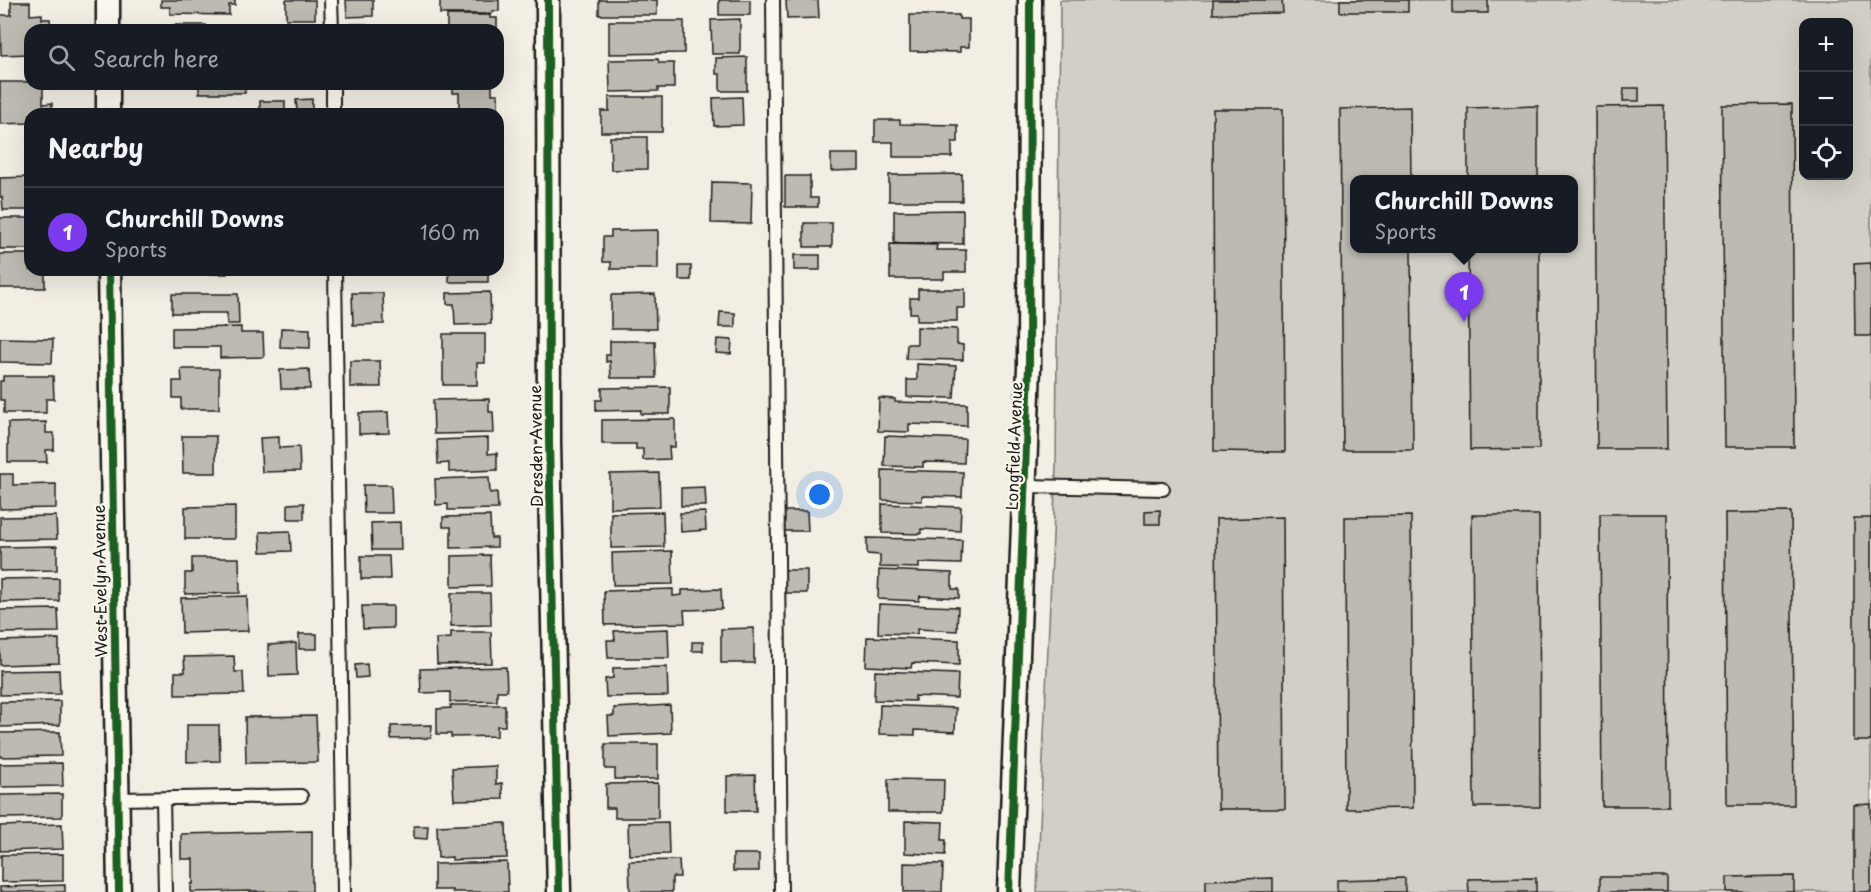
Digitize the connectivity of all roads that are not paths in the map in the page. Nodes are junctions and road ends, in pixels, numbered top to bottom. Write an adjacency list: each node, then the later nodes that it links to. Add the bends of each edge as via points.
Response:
1 (108, 0): 6 (street)
2 (331, 0): 7 (lane)
3 (548, 0): 22 (street, Dresden Avenue, via 549,454)
4 (773, 0): 23 (lane)
5 (1030, 0): 14 (street, Longfield Avenue)
6 (108, 24)
7 (332, 24)
8 (108, 90): 10 (street)
9 (333, 90): 11 (lane)
10 (108, 108)
11 (333, 108)
12 (109, 276): 18 (street, West Evelyn Avenue)
13 (335, 276): 21 (lane)
14 (1026, 486): 15 (lane); 24 (street, Longfield Avenue)
15 (1163, 489)
16 (301, 796): 17 (lane)
17 (163, 799): 18 (lane); 20 (lane)
18 (118, 800): 19 (street, West Evelyn Avenue)
19 (119, 892)
20 (165, 892)
21 (344, 892)
22 (559, 892)
23 (781, 892)
24 (1009, 892)

